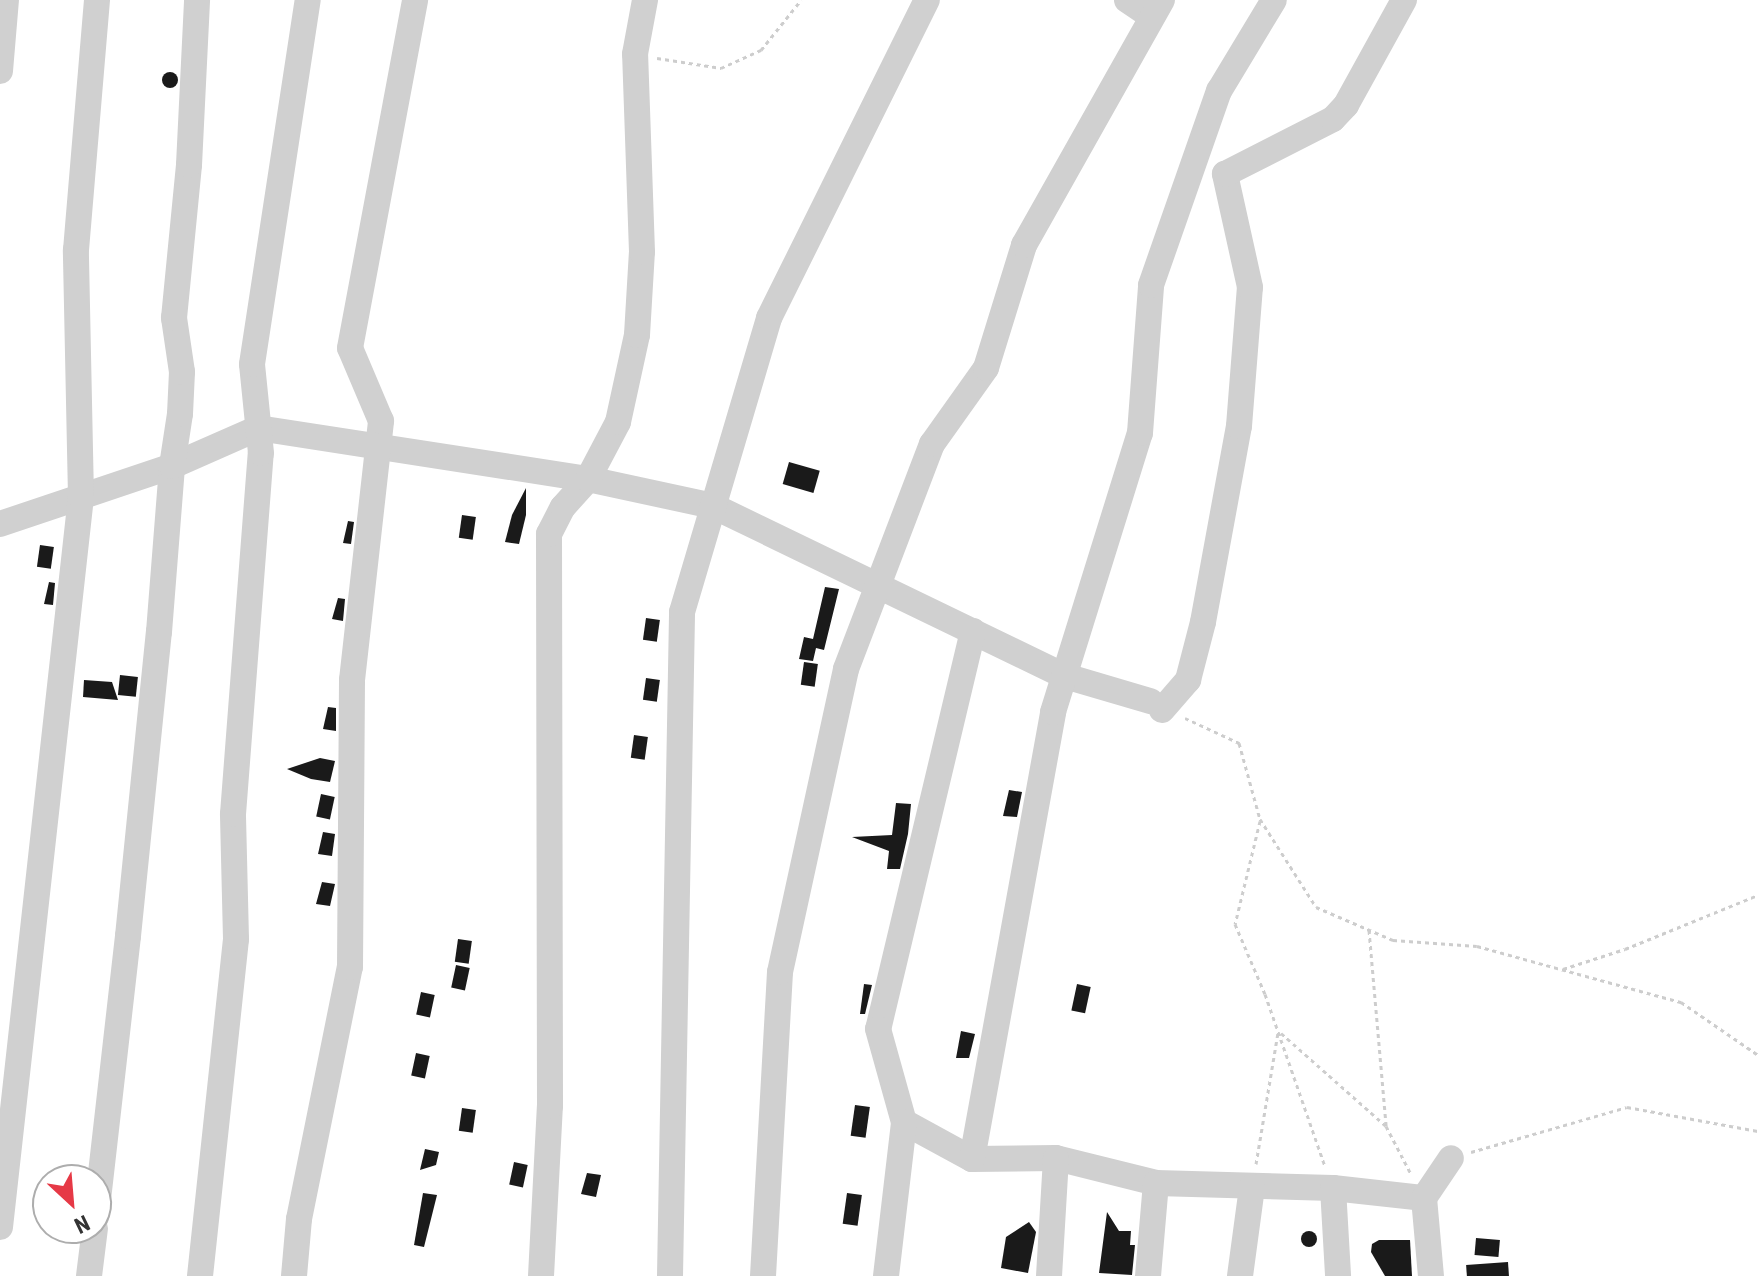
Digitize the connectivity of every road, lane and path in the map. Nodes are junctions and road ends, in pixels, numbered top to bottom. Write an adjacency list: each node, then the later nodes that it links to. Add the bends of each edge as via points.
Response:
1 (6, 0): 14 (street)
2 (97, 0): 19 (street, via 76,250)
3 (197, 0): 17 (street, via 175,305 182,372)
4 (308, 0): 15 (street, via 252,364)
5 (415, 0): 16 (street, via 350,348 381,421)
6 (645, 0): 13 (street)
7 (801, 0): 13 (path, via 761,50 721,68)
8 (927, 0): 20 (street, via 769,318)
9 (1127, 0): 12 (street)
10 (1274, 0): 24 (street, via 1219,91 1151,285 1140,433)
11 (1404, 0): 25 (street, via 1333,119 1225,174 1250,287 1239,426 1188,680)
12 (1157, 8): 22 (street, via 1024,245 986,368 932,444)
13 (635, 54): 18 (street, via 642,252 637,335 618,422)
14 (0, 71)
15 (258, 428): 16 (street); 17 (street); 46 (street, via 252,596 233,814 236,939)
16 (377, 449): 18 (street); 47 (street, via 352,680 350,967 299,1219)
17 (172, 466): 19 (street); 38 (street)
18 (588, 479): 20 (street); 48 (street, via 563,507 549,534 546,565 550,1106)
19 (81, 497): 21 (street); 43 (street)
20 (713, 506): 22 (street); 49 (street, via 682,612)
21 (0, 524)
22 (878, 585): 23 (street); 50 (street, via 846,669 780,972)
23 (973, 631): 24 (street); 32 (street, via 878,1029)
24 (1065, 676): 25 (street); 37 (street, via 1053,712)
25 (1159, 707): 26 (path, via 1239,743)
26 (1260, 819): 28 (path, via 1316,907); 30 (path, via 1235,924)
27 (1758, 895): 29 (path)
28 (1369, 930): 29 (path, via 1393,940 1477,946); 33 (path)
29 (1563, 969): 31 (path, via 1681,1002)
30 (1278, 1031): 33 (path); 40 (path); 41 (path)
31 (1758, 1055)
32 (904, 1122): 37 (street); 51 (street)
33 (1386, 1126): 42 (path)
34 (1758, 1131): 36 (path, via 1627,1107)
35 (1056, 1158): 37 (street); 39 (street); 52 (street)
36 (1451, 1158): 42 (street)
37 (972, 1159)
38 (102, 1164)
39 (1156, 1183): 40 (street); 53 (street)
40 (1252, 1187): 41 (street); 54 (street)
41 (1333, 1188): 42 (street); 55 (street)
42 (1424, 1198): 56 (street)
43 (0, 1227)
44 (93, 1244): 45 (street)
45 (89, 1276)
46 (200, 1276)
47 (294, 1276)
48 (541, 1276)
49 (670, 1276)
50 (763, 1276)
51 (886, 1276)
52 (1049, 1276)
53 (1148, 1276)
54 (1240, 1276)
55 (1338, 1276)
56 (1431, 1276)

